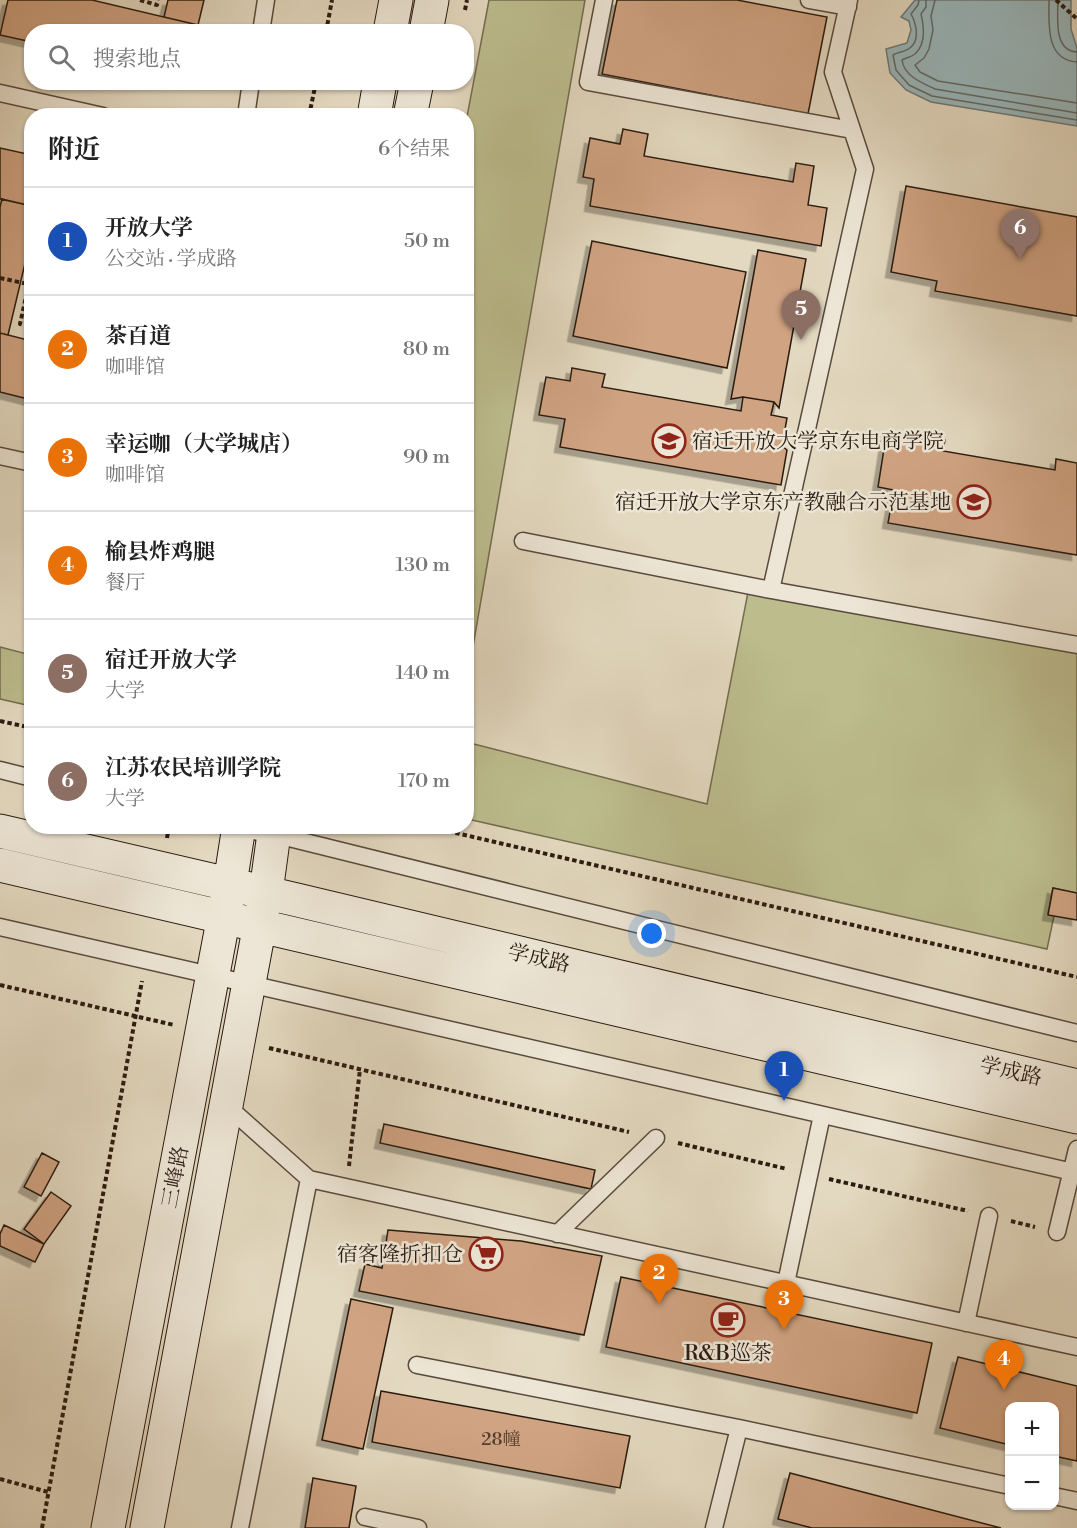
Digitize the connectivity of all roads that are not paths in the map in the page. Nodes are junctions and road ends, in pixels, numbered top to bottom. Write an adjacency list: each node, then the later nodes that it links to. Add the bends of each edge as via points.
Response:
1 (266, 0): 7 (lane)
2 (396, 0): 8 (main road)
3 (432, 0): 9 (main road)
4 (604, 0): 18 (lane, via 588,82)
5 (809, 0): 6 (lane)
6 (849, 4): 18 (lane, via 833,72)
7 (262, 24)
8 (392, 24)
9 (428, 24)
10 (251, 90): 15 (lane)
11 (379, 90): 16 (main road)
12 (415, 90): 17 (main road)
13 (0, 93): 14 (lane)
14 (67, 108)
15 (247, 108)
16 (375, 108)
17 (412, 108)
18 (852, 130): 22 (lane, via 865,169)
19 (0, 456): 20 (lane)
20 (24, 461)
21 (523, 541): 22 (lane)
22 (771, 590): 23 (lane)
23 (1077, 645)
24 (0, 770): 25 (lane)
25 (24, 776)
26 (0, 831): 31 (main road, 学成路)
27 (234, 834): 31 (main road, 三峰路)
28 (273, 834): 32 (main road, 三峰路)
29 (290, 834): 38 (lane)
30 (0, 865): 33 (main road, 学成路)
31 (230, 884): 32 (main road, 学成路); 33 (main road, 三峰路)
32 (266, 892): 34 (main road, 三峰路); 39 (main road, 学成路)
33 (224, 918): 34 (main road, 学成路); 36 (main road, 三峰路)
34 (260, 926): 37 (main road, 三峰路); 42 (main road, 学成路)
35 (0, 927): 36 (lane)
36 (213, 976): 37 (lane); 59 (main road, 三峰路)
37 (249, 984): 40 (main road, 三峰路); 41 (lane)
38 (1077, 1033)
39 (1077, 1086)
40 (226, 1105): 46 (lane); 60 (main road, 三峰路)
41 (822, 1115): 45 (lane); 50 (lane)
42 (1077, 1117)
43 (656, 1138): 49 (lane)
44 (1077, 1149): 45 (lane)
45 (1074, 1173): 48 (lane)
46 (309, 1179): 49 (lane); 61 (lane)
47 (989, 1216): 51 (lane)
48 (1057, 1232)
49 (557, 1234): 50 (lane)
50 (786, 1283): 51 (lane)
51 (966, 1323): 52 (lane)
52 (1077, 1347)
53 (417, 1365): 54 (lane)
54 (739, 1428): 55 (lane); 63 (lane)
55 (1005, 1485)
56 (1059, 1497): 57 (lane)
57 (1077, 1501)
58 (365, 1517): 62 (lane)
59 (108, 1528)
60 (147, 1528)
61 (240, 1528)
62 (418, 1528)
63 (714, 1528)

